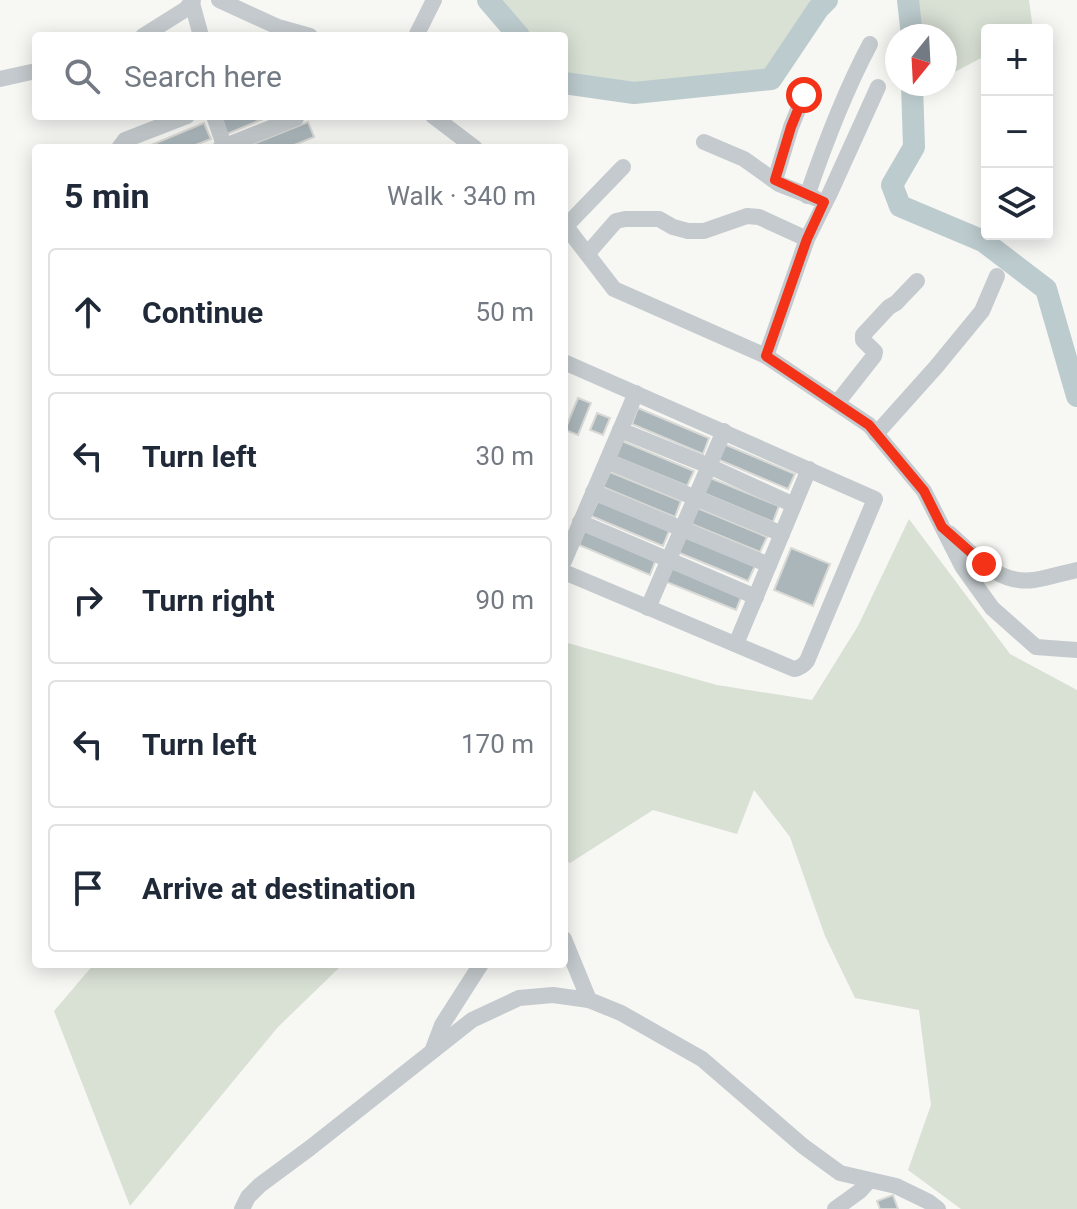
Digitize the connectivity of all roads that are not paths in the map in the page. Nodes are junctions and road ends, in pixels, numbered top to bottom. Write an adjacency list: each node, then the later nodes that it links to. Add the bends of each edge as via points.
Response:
1 (219, 0): 6 (street)
2 (434, 0): 7 (street)
3 (193, 1): 4 (street); 5 (street)
4 (149, 32)
5 (200, 32)
6 (296, 32)
7 (418, 32)
8 (870, 44): 24 (street, via 829,131)
9 (32, 72): 10 (street)
10 (0, 79)
11 (878, 87): 25 (street)
12 (804, 95): 23 (street)
13 (177, 120): 18 (street)
14 (215, 120): 19 (street)
15 (291, 120): 20 (street)
16 (438, 120): 21 (street)
17 (704, 142): 23 (street)
18 (122, 144)
19 (222, 144)
20 (231, 144)
21 (470, 144)
22 (623, 167): 26 (street)
23 (775, 180): 24 (street)
24 (807, 196): 25 (street)
25 (824, 202): 28 (street)
26 (568, 222)
27 (568, 229): 29 (street)
28 (807, 239): 29 (street, via 759,217 736,218 704,231 673,227 659,219 625,219 616,221); 32 (street)
29 (588, 253): 32 (street, via 614,289)
30 (997, 276): 38 (street, via 982,311)
31 (917, 281): 35 (street, via 863,335 874,356)
32 (766, 356): 35 (street)
33 (568, 364): 34 (street)
34 (636, 393): 36 (street); 37 (street)
35 (837, 403): 38 (street)
36 (620, 430): 39 (street); 40 (street)
37 (724, 431): 40 (street); 41 (street)
38 (876, 434): 46 (street, via 924,491)
39 (607, 461): 42 (street); 43 (street)
40 (709, 466): 43 (street); 44 (street)
41 (809, 469): 44 (street); 56 (street, via 870,495 875,504 803,667 794,669)
42 (593, 492): 45 (street); 47 (street)
43 (696, 498): 47 (street); 48 (street)
44 (794, 505): 48 (street)
45 (580, 522): 49 (street); 50 (street)
46 (942, 527): 52 (street, via 984,564 1013,580); 57 (street, via 992,608 1036,647)
47 (682, 529): 50 (street); 51 (street)
48 (782, 534): 51 (street)
49 (568, 551)
50 (669, 559): 54 (street); 55 (street)
51 (769, 565): 54 (street)
52 (1077, 570)
53 (568, 574): 55 (street)
54 (756, 597): 56 (street)
55 (648, 608): 56 (street)
56 (736, 644)
57 (1077, 650)
58 (568, 949): 60 (street)
59 (478, 968): 61 (street, via 442,1025)
60 (589, 1000): 61 (street, via 519,998 472,1020); 62 (street, via 702,1059 815,1155 840,1173)
61 (433, 1051): 63 (street, via 260,1185)
62 (869, 1181): 64 (street); 65 (street, via 896,1186)
63 (242, 1209)
64 (835, 1209)
65 (938, 1209)

